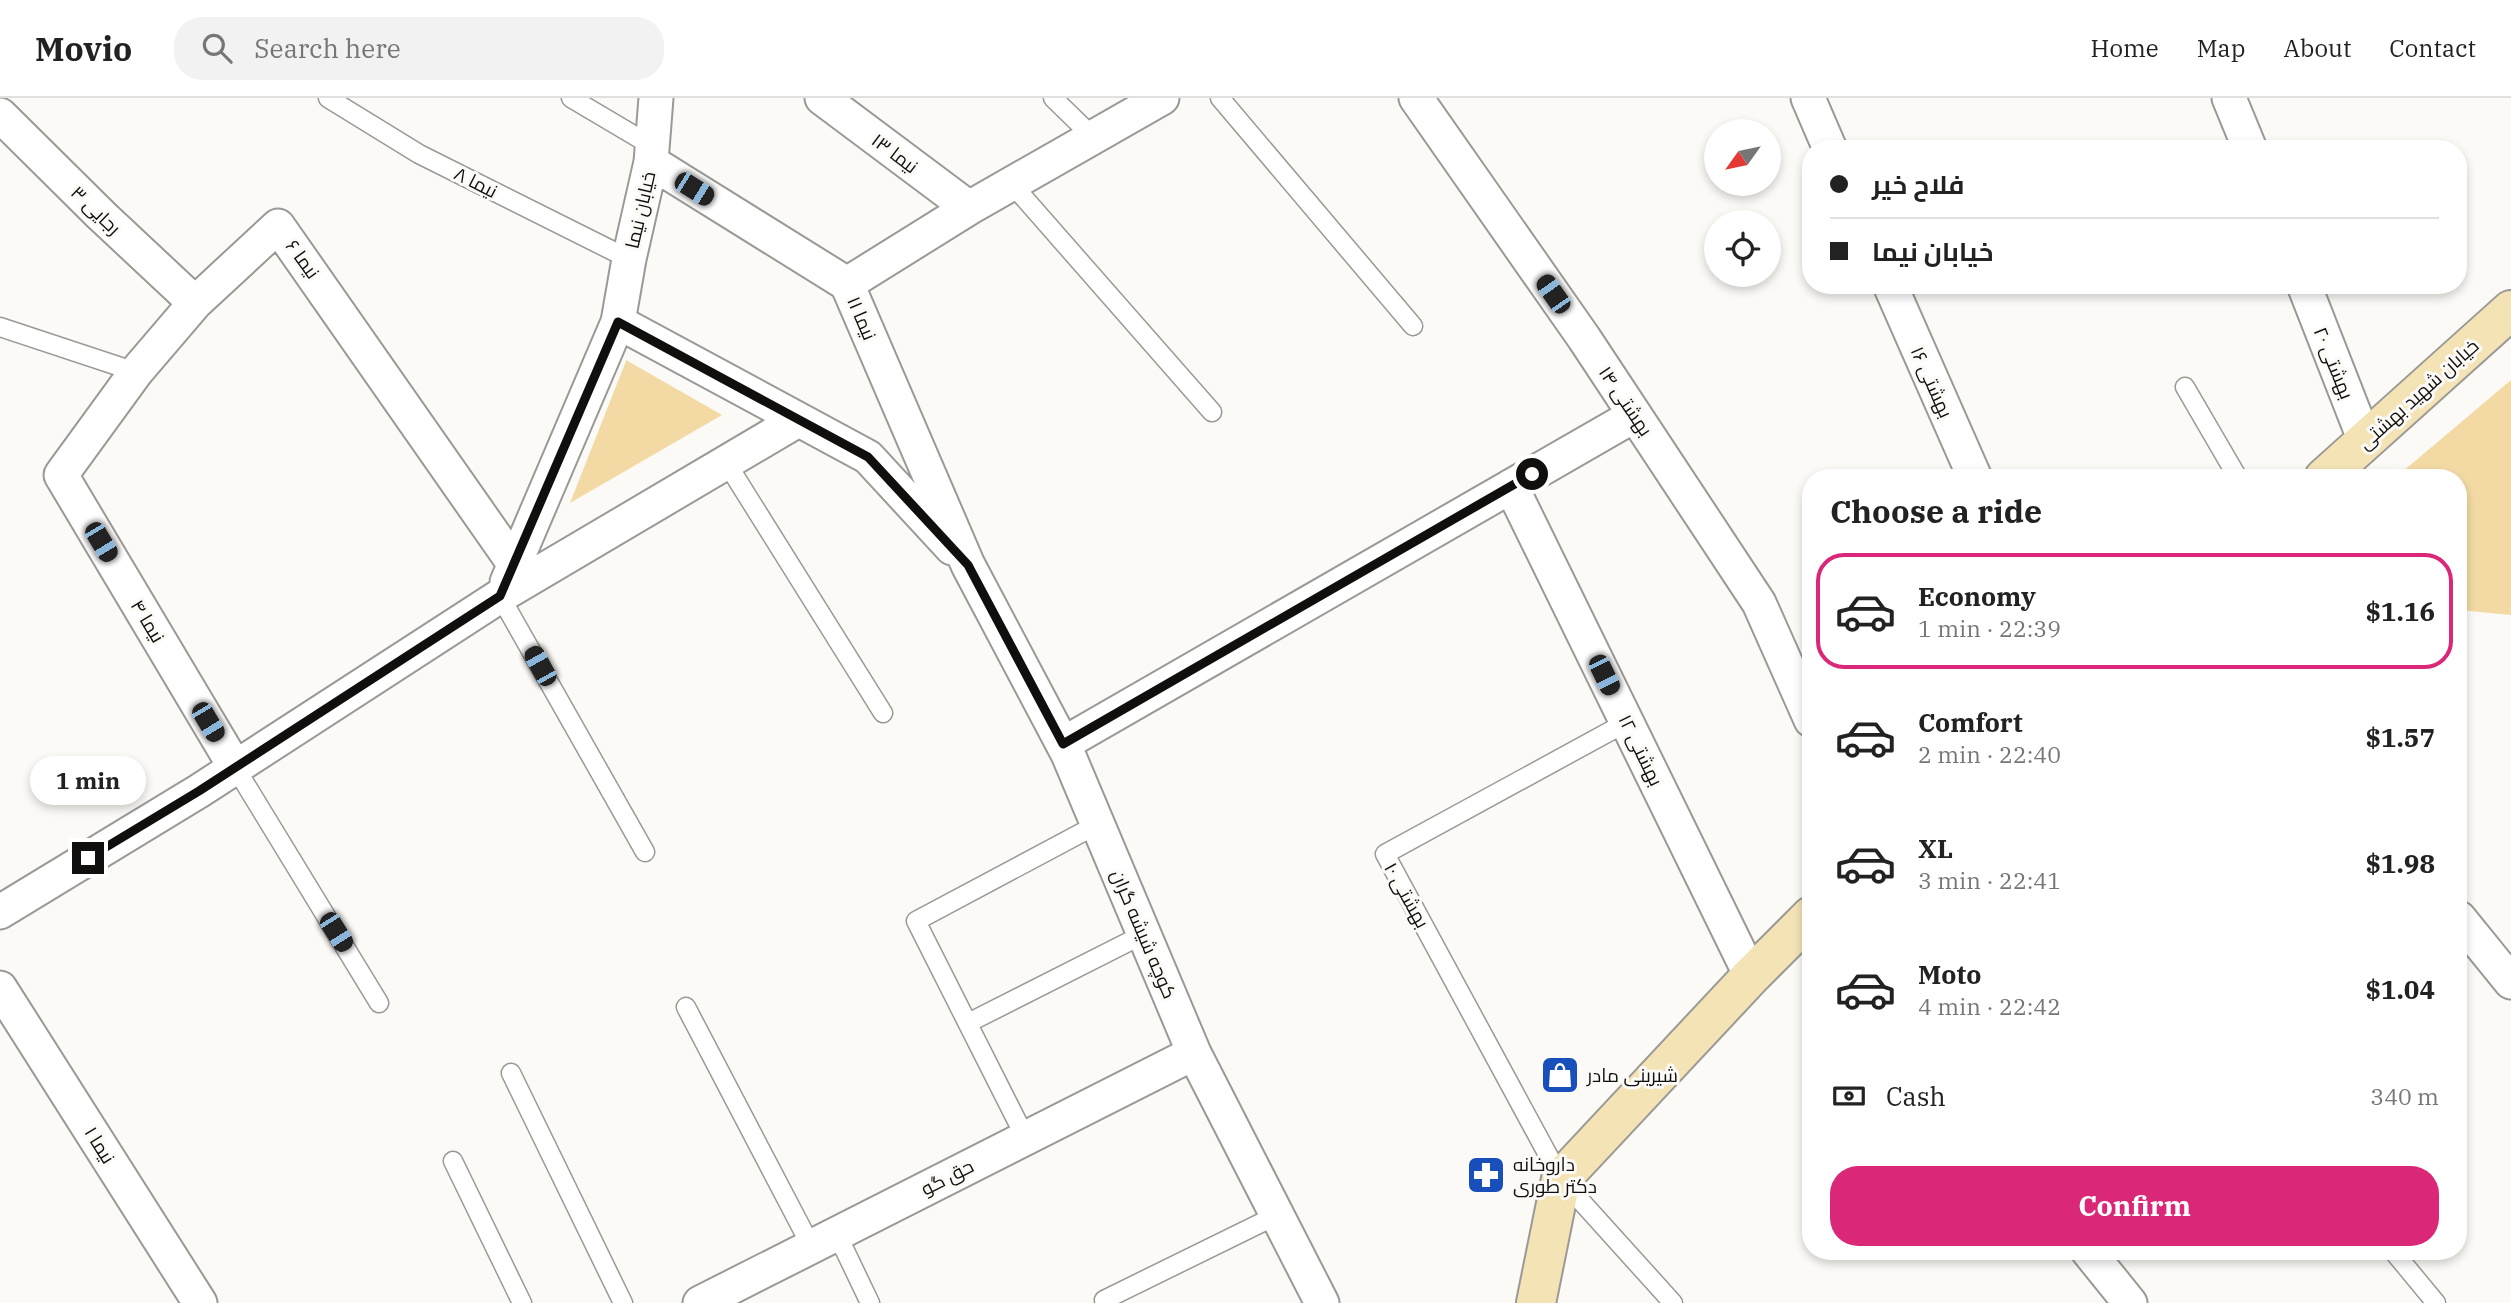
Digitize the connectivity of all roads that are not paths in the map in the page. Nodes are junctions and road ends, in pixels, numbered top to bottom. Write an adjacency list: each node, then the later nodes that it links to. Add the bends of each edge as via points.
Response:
1 (328, 98): 18 (lane, نیما ۸, via 419,154)
2 (571, 98): 15 (lane)
3 (656, 98): 15 (street, خیابان نیما)
4 (822, 98): 17 (street, نیما ۱۳)
5 (1053, 98): 12 (lane)
6 (1162, 98): 12 (street)
7 (1220, 98): 25 (lane)
8 (1416, 98): 30 (street, بهشتی ۱۴)
9 (1808, 98): 13 (street)
10 (2230, 98): 14 (street)
11 (0, 115): 22 (street, رجایی ۳)
12 (1093, 137): 16 (street)
13 (1826, 140)
14 (2246, 140)
15 (652, 154): 18 (street, خیابان نیما); 19 (street, نیما ۱۱)
16 (1011, 183): 17 (street); 29 (lane)
17 (969, 208): 19 (street)
18 (629, 259): 24 (street, خیابان نیما)
19 (847, 284): 40 (street, نیما ۱۱)
20 (1894, 294): 34 (street, بهشتی ۱۶)
21 (2308, 294): 32 (street, بهشتی ۲۰)
22 (195, 303): 27 (street, نیما ۶); 39 (street, نیما ۶, via 278,226)
23 (2511, 310): 32 (main road, خیابان شهید بهشتی)
24 (618, 322): 31 (street); 39 (street, خیابان نیما)
25 (1413, 326)
26 (0, 327): 27 (lane)
27 (136, 372): 37 (street, نیما ۶)
28 (2185, 387): 35 (lane)
29 (1212, 412)
30 (1635, 415): 38 (street); 42 (street, بهشتی ۱۴, via 1759,603)
31 (798, 420): 33 (street); 40 (street, via 868,457)
32 (2365, 441): 36 (main road, خیابان شهید بهشتی)
33 (726, 462): 41 (street); 43 (lane)
34 (1971, 469)
35 (2233, 469)
36 (2334, 469)
37 (61, 475): 46 (street, نیما ۴)
38 (1511, 486): 44 (street, بهشتی ۱۲); 45 (street)
39 (515, 565): 41 (street, خیابان نیما)
40 (968, 565): 45 (street, کوچه شیشه گران)
41 (500, 596): 46 (street); 48 (lane)
42 (1802, 700)
43 (883, 713)
44 (1627, 722): 53 (street, بهشتی ۱۲); 63 (lane, بهشتی ۱۰, via 1385,854)
45 (1063, 744): 47 (street, کوچه شیشه گران)
46 (234, 767): 49 (street); 56 (lane)
47 (1098, 824): 52 (street, کوچه شیشه گران); 58 (lane, via 915,921)
48 (645, 852)
49 (0, 912)
50 (1802, 925): 53 (main road)
51 (2467, 928): 54 (street)
52 (1144, 934): 58 (lane); 59 (street, کوچه شیشه گران)
53 (1751, 976): 63 (main road)
54 (2511, 982)
55 (0, 988): 69 (street, نیما ۱)
56 (379, 1003)
57 (686, 1007): 65 (lane)
58 (968, 1023): 61 (lane)
59 (1194, 1053): 61 (street, حق گو); 64 (street, کوچه شیشه گران)
60 (511, 1073): 71 (lane)
61 (1025, 1137): 65 (street, حق گو)
62 (453, 1161): 70 (lane)
63 (1561, 1179): 75 (main road); 76 (lane)
64 (1278, 1215): 68 (lane); 74 (street, کوچه شیشه گران)
65 (824, 1240): 72 (street, حق گو); 73 (lane)
66 (2095, 1260): 77 (street)
67 (2400, 1260): 78 (lane)
68 (1104, 1300)
69 (200, 1303)
70 (522, 1303)
71 (623, 1303)
72 (700, 1303)
73 (870, 1303)
74 (1322, 1303)
75 (1536, 1303)
76 (1672, 1303)
77 (2130, 1303)
78 (2436, 1303)

